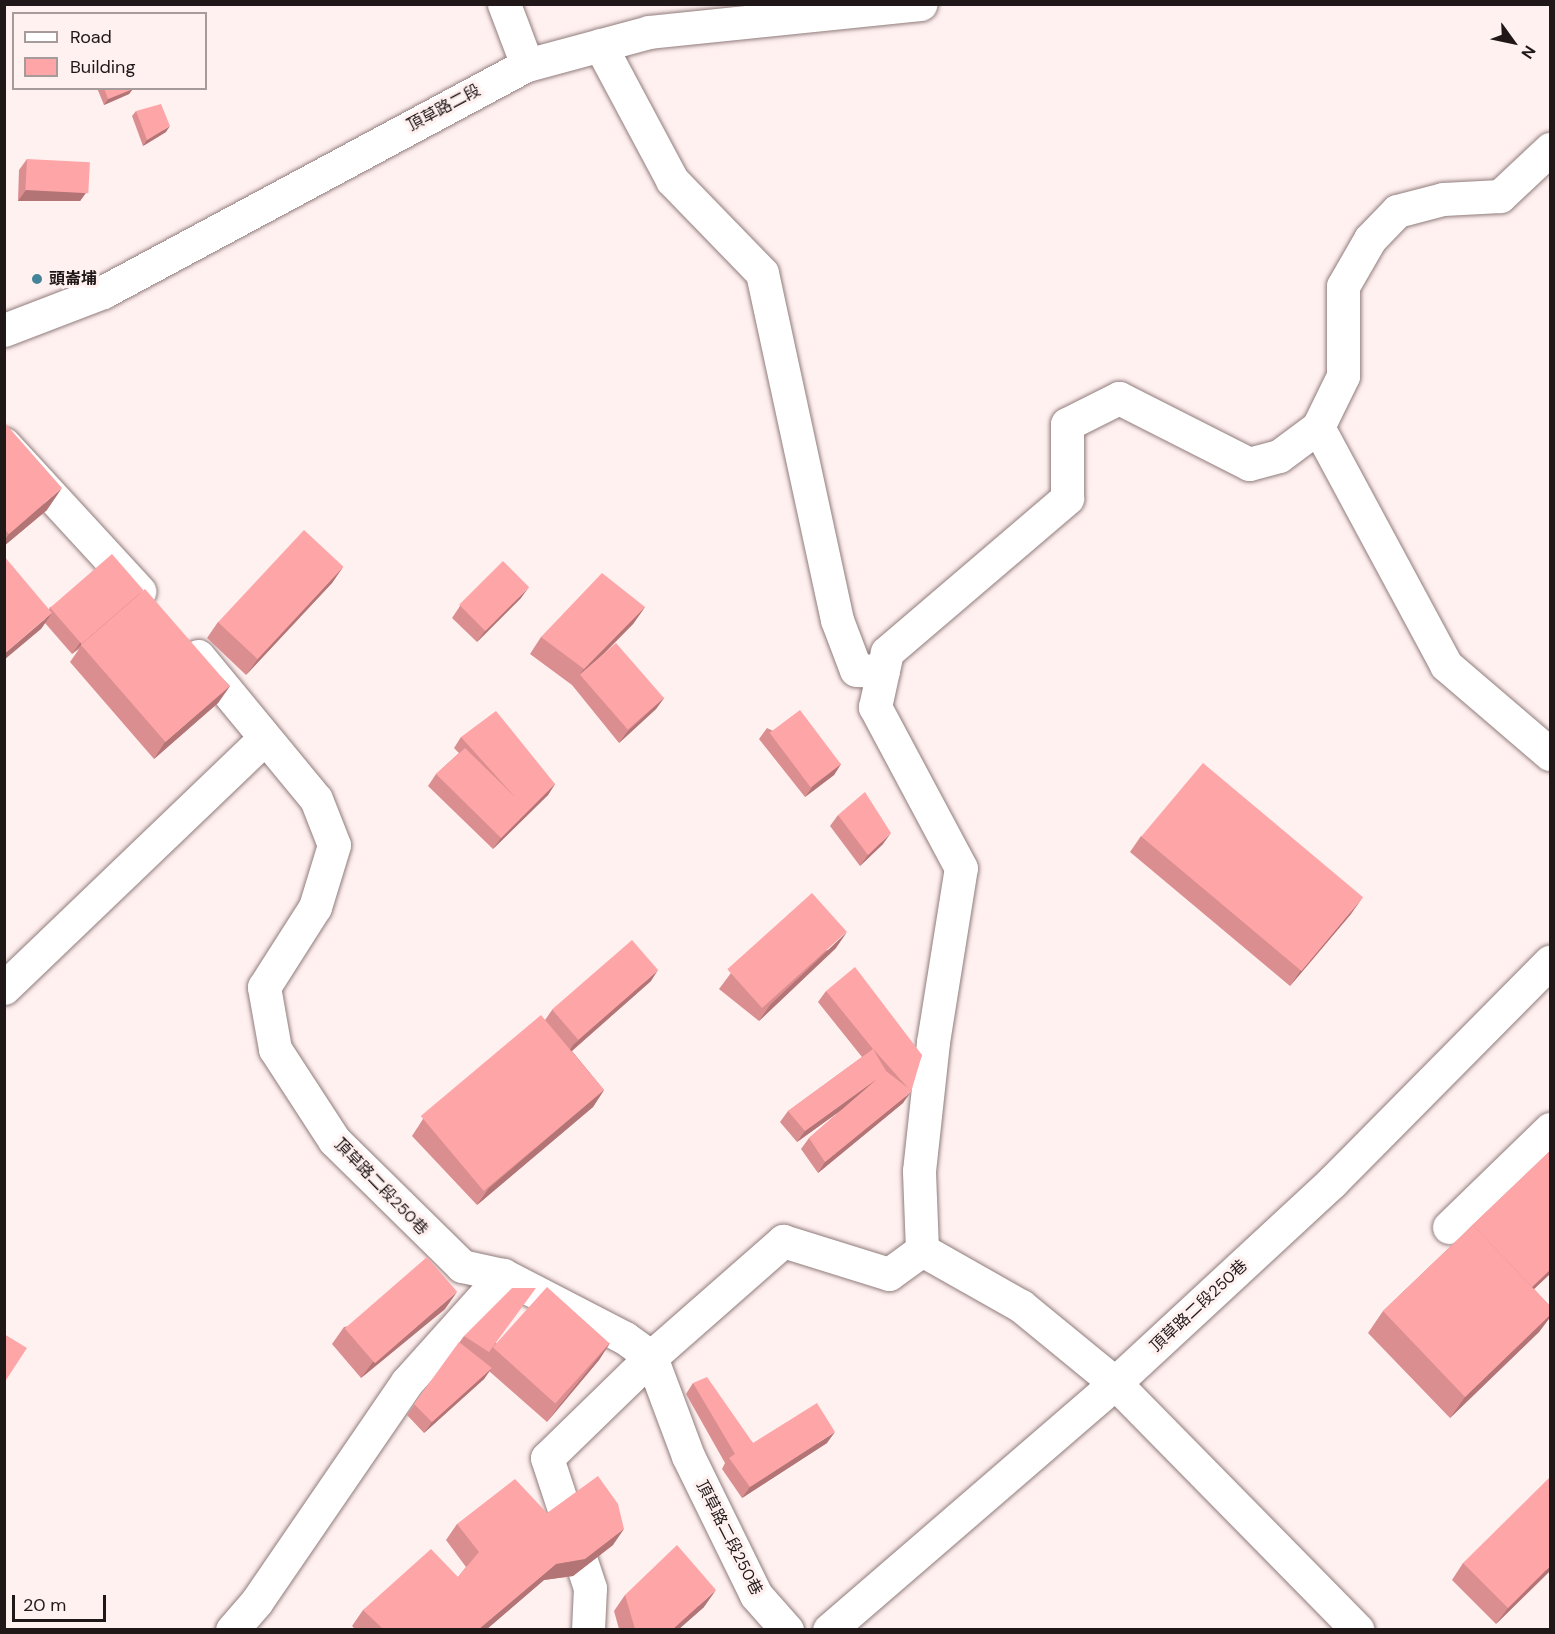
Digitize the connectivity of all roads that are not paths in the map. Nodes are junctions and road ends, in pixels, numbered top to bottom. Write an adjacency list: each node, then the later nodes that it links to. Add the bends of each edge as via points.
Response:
1 (504, 4): 4 (street)
2 (921, 4): 3 (street, 頂草路二段, via 649,32)
3 (600, 45): 4 (street, 頂草路二段); 11 (street, via 672,180 762,273 837,620 856,670)
4 (527, 65): 6 (street, 頂草路二段, via 102,292)
5 (1551, 149): 7 (street, via 1500,196 1443,200 1398,212 1370,239 1342,286 1343,376)
6 (4, 330)
7 (1318, 427): 11 (street, via 1279,456 1249,465 1119,398 1067,424 1066,498 887,652); 13 (street, via 1446,665)
8 (4, 444): 9 (street)
9 (158, 611)
10 (182, 637): 12 (street, 頂草路二段250巷)
11 (883, 671): 18 (street, via 875,707 962,868 933,1042 919,1171)
12 (265, 738): 15 (street); 19 (street, 頂草路二段250巷, via 316,799 334,846 315,907 264,987 275,1049 334,1140 424,1232 462,1266)
13 (1551, 754)
14 (1551, 962): 21 (street, 頂草路二段250巷, via 1332,1182)
15 (4, 988)
16 (1551, 1129): 17 (street)
17 (1449, 1227)
18 (922, 1250): 20 (street, via 889,1274 783,1241); 21 (street, via 1021,1306)
19 (503, 1275): 20 (street, 頂草路二段250巷, via 625,1338); 22 (street, via 407,1382 257,1601)
20 (651, 1357): 23 (street, via 548,1458 590,1588); 24 (street, 頂草路二段250巷, via 688,1456 756,1595)
21 (1115, 1383): 25 (street, 頂草路二段250巷); 26 (street)
22 (232, 1629)
23 (588, 1629)
24 (787, 1629)
25 (828, 1629)
26 (1358, 1629)

